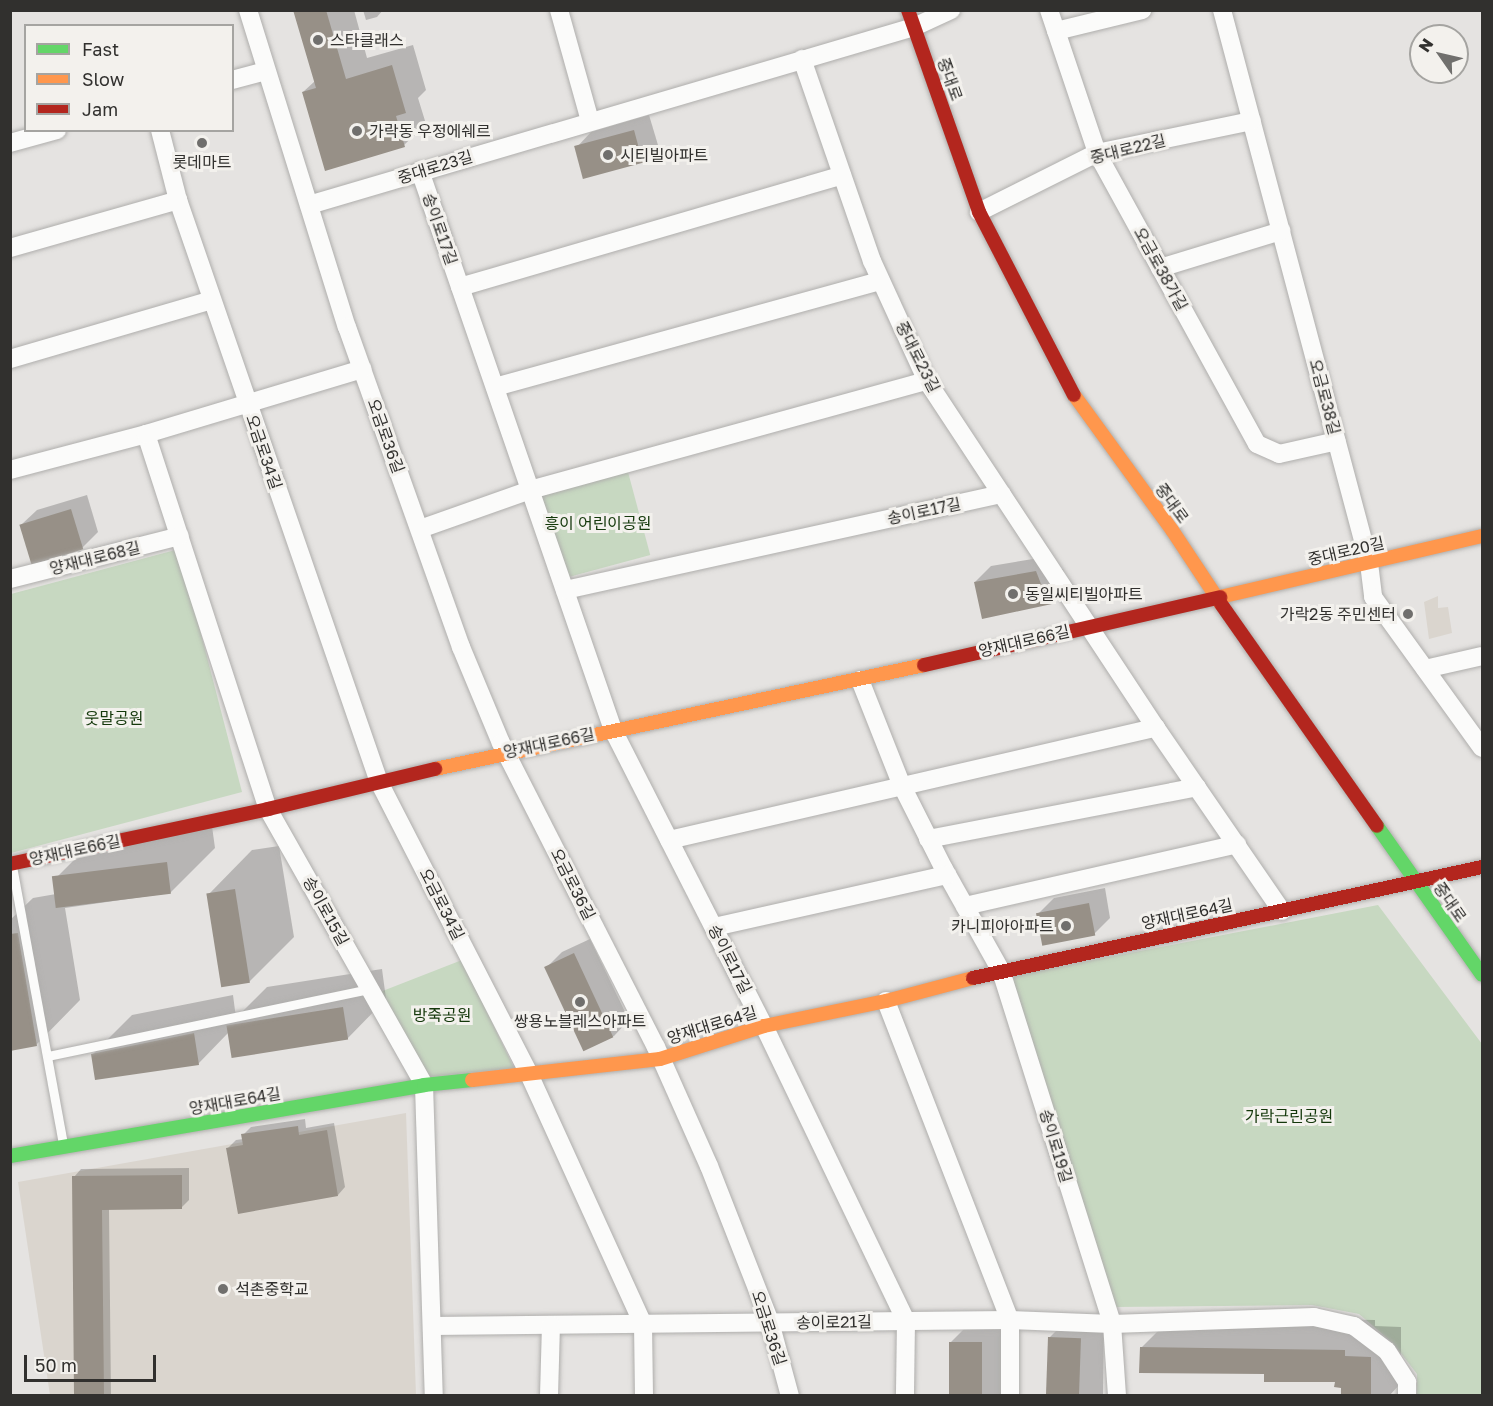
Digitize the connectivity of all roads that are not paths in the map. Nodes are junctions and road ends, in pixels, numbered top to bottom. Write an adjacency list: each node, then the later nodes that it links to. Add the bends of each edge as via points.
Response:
1 (248, 10): 10 (street, 오금로36길)
2 (559, 10): 12 (street)
3 (951, 10): 7 (street, 중대로23길)
4 (1049, 10): 8 (street, 오금로38가길)
5 (1142, 10): 8 (street)
6 (1222, 10): 13 (street, 오금로38길)
7 (911, 19): 9 (street, 중대로23길); 22 (street, 중대로)
8 (1056, 31): 17 (street, 오금로38가길)
9 (802, 59): 12 (street, 중대로23길); 19 (street, 중대로23길)
10 (265, 71): 11 (street); 21 (street, 오금로36길)
11 (234, 79)
12 (590, 121): 18 (street, 중대로23길)
13 (1252, 121): 17 (street, 중대로22길); 23 (street, 오금로38길)
14 (50, 132): 16 (street)
15 (161, 132): 20 (street, 오금로34길)
16 (10, 143)
17 (1097, 153): 22 (street, 중대로22길); 25 (street, 오금로38가길)
18 (420, 171): 21 (street, 중대로23길); 27 (street, 송이로17길)
19 (842, 175): 26 (street, 중대로23길); 27 (street, 송이로17길)
20 (178, 200): 24 (street); 28 (street, 오금로34길)
21 (309, 205): 30 (street, 오금로36길)
22 (980, 212): 45 (street, 중대로, via 1077,402)
23 (1281, 231): 25 (street); 35 (street, 오금로38길)
24 (10, 248)
25 (1160, 268): 35 (street, 오금로38가길, via 1257,444 1279,454)
26 (881, 281): 31 (street, 중대로23길); 32 (street)
27 (460, 287): 32 (street, 송이로17길)
28 (212, 300): 29 (street); 33 (street, 오금로34길)
29 (10, 358)
30 (362, 369): 33 (street); 39 (street, 오금로36길)
31 (927, 381): 37 (street); 38 (street, 중대로23길)
32 (495, 387): 37 (street, 송이로17길)
33 (247, 404): 34 (street, 오금로34길); 54 (street, 오금로34길)
34 (146, 434): 36 (street, 오금로34길); 40 (street, 송이로15길)
35 (1336, 441): 42 (street, 오금로38길)
36 (10, 470)
37 (530, 490): 39 (street); 44 (street, 송이로17길)
38 (1002, 494): 44 (street, 송이로17길); 46 (street, 중대로23길)
39 (420, 529): 53 (street, 오금로36길, via 461,647)
40 (180, 536): 43 (street, 양재대로68길); 57 (street, 송이로15길)
41 (1482, 536): 42 (street, 중대로20길)
42 (1369, 564): 45 (street, 중대로20길); 48 (street, 오금로38길, via 1373,597)
43 (10, 579)
44 (565, 590): 51 (street, 송이로17길)
45 (1217, 596): 46 (street, 양재대로66길); 64 (street, 중대로)
46 (1089, 626): 49 (street, 양재대로66길); 50 (street, 양재대로66길)
47 (1482, 656): 48 (street)
48 (1425, 669): 52 (street, 오금로38길)
49 (860, 680): 51 (street, 양재대로66길); 55 (street, 송이로19길)
50 (1156, 728): 55 (street); 56 (street, 양재대로66길)
51 (613, 730): 53 (street, 양재대로66길); 58 (street, 송이로17길)
52 (1482, 748)
53 (506, 752): 54 (street, 양재대로66길); 74 (street, 오금로36길)
54 (380, 782): 57 (street, 양재대로66길); 75 (street, 오금로34길)
55 (902, 786): 58 (street); 59 (street, 송이로19길)
56 (1197, 787): 59 (street); 60 (street, 양재대로66길)
57 (268, 809): 61 (street, 양재대로66길); 70 (street, 송이로15길)
58 (669, 840): 67 (street, 송이로17길)
59 (928, 840): 63 (street, 송이로19길)
60 (1237, 844): 65 (street); 66 (street, 양재대로66길)
61 (11, 864): 73 (lane)
62 (1482, 867): 64 (street, 양재대로64길)
63 (947, 875): 65 (street, 송이로19길); 67 (street)
64 (1416, 882): 66 (street, 양재대로64길); 69 (street, 중대로)
65 (965, 906): 68 (street, 송이로19길)
66 (1282, 911): 68 (street, 양재대로64길)
67 (714, 927): 72 (street, 송이로17길)
68 (1001, 971): 71 (street, 양재대로64길); 84 (street, 송이로19길)
69 (1482, 975)
70 (370, 989): 73 (lane); 76 (street, 송이로15길)
71 (886, 1001): 72 (street, 양재대로64길); 79 (street)
72 (764, 1026): 74 (street, 양재대로64길); 80 (street, 송이로17길)
73 (48, 1056): 77 (lane)
74 (660, 1059): 75 (street, 양재대로64길); 81 (street, 오금로36길, via 709,1166)
75 (530, 1074): 76 (street, 양재대로64길); 83 (street, 오금로34길)
76 (424, 1085): 77 (street, 양재대로64길); 85 (street, 송이로15길)
77 (64, 1147): 78 (street, 양재대로64길)
78 (10, 1156)
79 (1010, 1320): 80 (street, 송이로21길); 84 (street, 송이로21길); 91 (street)
80 (906, 1321): 81 (street, 송이로21길); 90 (street, 송이로17길)
81 (770, 1322): 83 (street, 송이로21길); 89 (street, 오금로36길)
82 (551, 1324): 83 (street, 송이로21길); 85 (street, 송이로21길); 87 (street)
83 (643, 1324): 88 (street, 오금로34길)
84 (1112, 1324): 92 (street, 송이로19길); 93 (street, 송이로21길, via 1314,1317 1354,1326 1387,1351 1407,1382)
85 (432, 1326): 86 (street, 송이로15길)
86 (434, 1395)
87 (549, 1395)
88 (644, 1395)
89 (790, 1395)
90 (906, 1395)
91 (1010, 1395)
92 (1117, 1395)
93 (1407, 1395)

